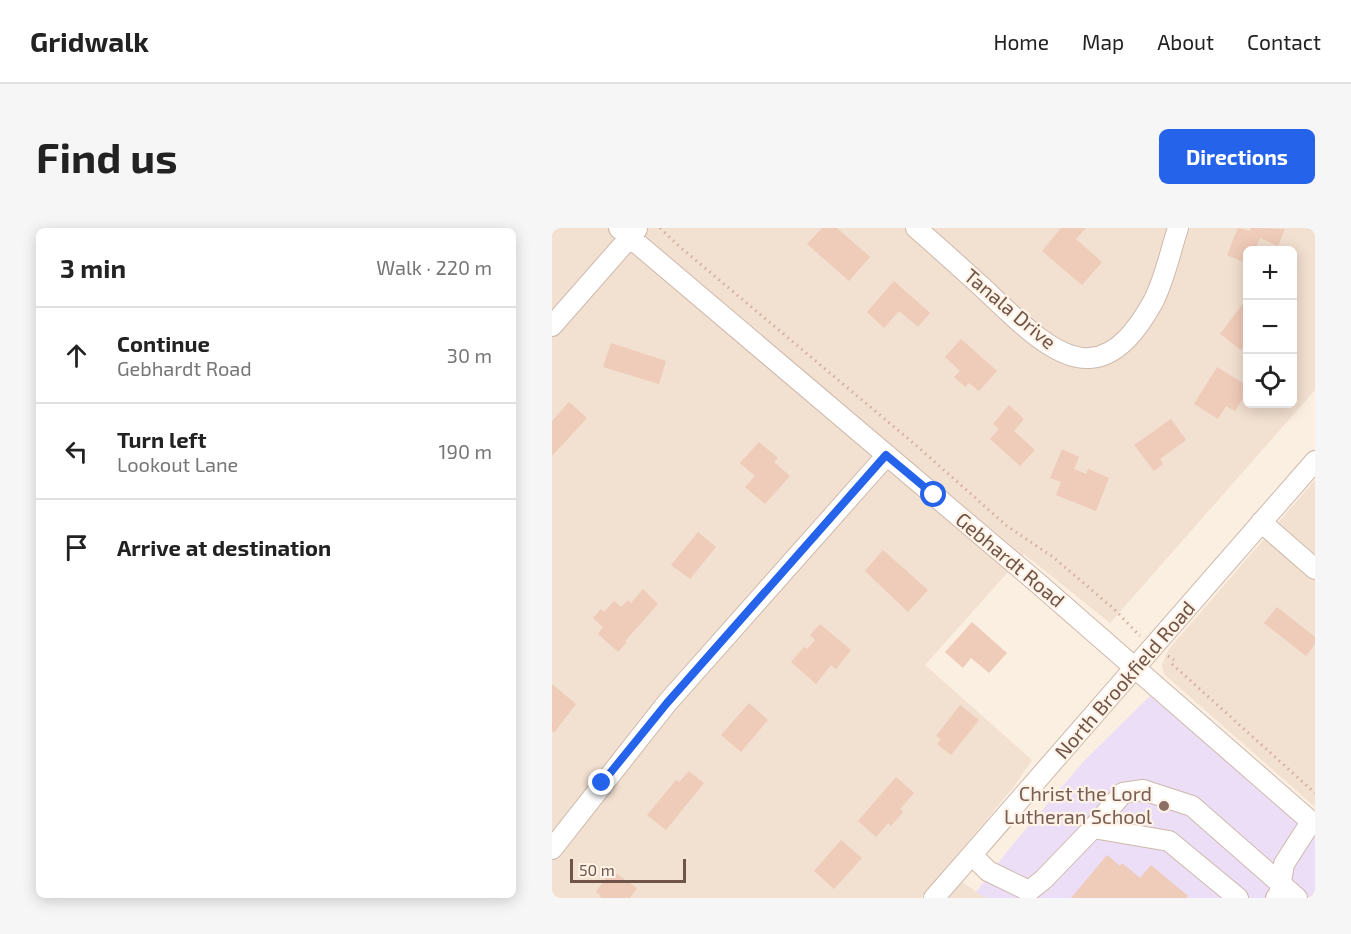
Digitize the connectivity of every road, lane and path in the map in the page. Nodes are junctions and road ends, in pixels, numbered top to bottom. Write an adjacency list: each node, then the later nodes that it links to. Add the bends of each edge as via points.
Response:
1 (660, 228): 10 (path, via 1007,526 1053,557)
2 (916, 228): 3 (street, Tanala Drive, via 1049,345 1075,357 1091,358 1116,348 1130,336 1154,300)
3 (1178, 228)
4 (629, 231): 5 (street); 6 (street, Gebhardt Road)
5 (552, 326)
6 (886, 455): 11 (street, Gebhardt Road); 15 (street, via 667,703)
7 (1315, 461): 8 (street, North Brookfield Road)
8 (1261, 522): 9 (street); 10 (street, North Brookfield Road)
9 (1315, 569)
10 (1154, 645): 11 (street, North Brookfield Road); 12 (path)
11 (1134, 667): 13 (street, Gebhardt Road); 16 (street, North Brookfield Road)
12 (1315, 793)
13 (1313, 824): 17 (street, via 1284,864)
14 (1094, 828): 16 (street, via 1029,891 988,871); 17 (street, via 1124,793 1143,790 1192,806); 19 (street, via 1168,841)
15 (552, 849)
16 (972, 855): 18 (street, North Brookfield Road)
17 (1278, 891): 20 (street)
18 (934, 898)
19 (1238, 898)
20 (1297, 898)

